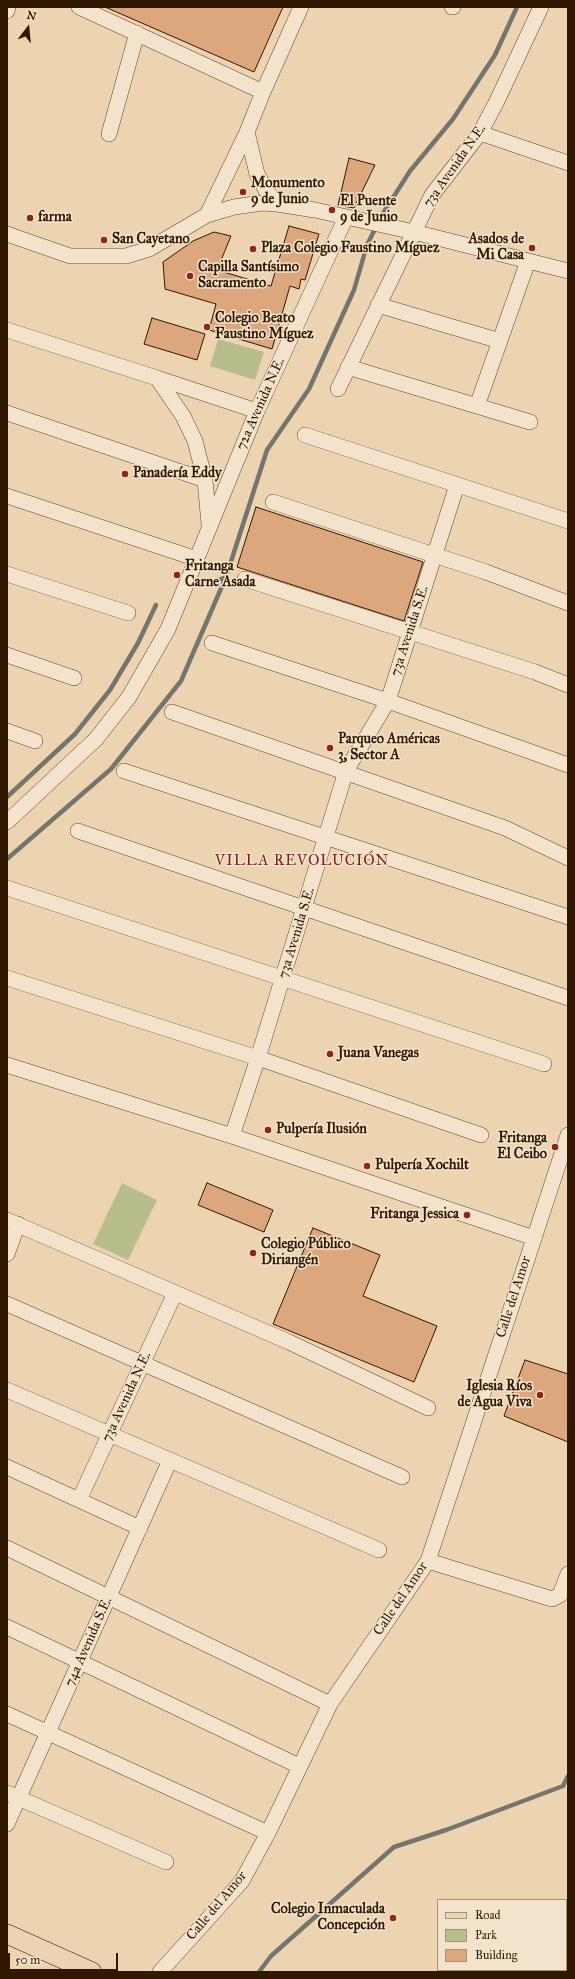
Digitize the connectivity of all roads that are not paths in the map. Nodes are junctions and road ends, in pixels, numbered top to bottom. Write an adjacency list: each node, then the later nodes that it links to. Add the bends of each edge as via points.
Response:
1 (8, 7): 5 (street)
2 (79, 7): 6 (street)
3 (301, 7): 7 (street)
4 (541, 7): 9 (street, 73a Avenida N.E.)
5 (7, 11)
6 (137, 33): 7 (street); 10 (street)
7 (263, 92): 8 (street)
8 (247, 132): 12 (street, via 257,174); 13 (street)
9 (480, 133): 11 (street); 15 (street, 73a Avenida N.E., via 432,195)
10 (109, 134)
11 (568, 163)
12 (277, 204): 13 (street, via 234,206); 14 (street)
13 (207, 215): 16 (street, via 149,249 126,256 70,256)
14 (351, 218): 15 (street); 26 (street, 72a Avenida N.E.)
15 (414, 232): 17 (street); 19 (street, 73a Avenida N.E.)
16 (7, 234)
17 (528, 261): 18 (street); 21 (street)
18 (568, 271)
19 (378, 305): 21 (street); 22 (street, 73a Avenida N.E.)
20 (7, 330): 23 (street)
21 (500, 342): 25 (street)
22 (348, 367): 24 (street, 73a Avenida N.E.); 25 (street)
23 (157, 378): 26 (street); 30 (street, via 183,416 195,441)
24 (338, 389)
25 (477, 406): 28 (street)
26 (257, 411): 35 (street, 72a Avenida N.E.)
27 (7, 413): 30 (street)
28 (530, 422)
29 (305, 435): 31 (street)
30 (205, 480): 35 (street)
31 (457, 484): 34 (street); 36 (street, 73a Avenida S.E.)
32 (7, 496): 37 (street)
33 (273, 502): 36 (street)
34 (568, 521)
35 (210, 527): 37 (street, 72a Avenida N.E.)
36 (435, 555): 40 (street); 42 (street, 73a Avenida S.E.)
37 (197, 559): 54 (street, 72a Avenida N.E., via 168,628 128,697 96,739)
38 (7, 574): 41 (street)
39 (245, 579): 42 (street)
40 (568, 603)
41 (128, 613)
42 (410, 632): 46 (street); 47 (street, 73a Avenida S.E.)
43 (212, 643): 47 (street)
44 (7, 655): 45 (street)
45 (74, 678)
46 (568, 685)
47 (388, 701): 51 (street); 53 (street, 73a Avenida S.E.)
48 (172, 712): 53 (street)
49 (7, 731): 50 (street)
50 (35, 741)
51 (568, 765)
52 (124, 771): 56 (street)
53 (346, 771): 56 (street, 73a Avenida S.E.); 57 (street, via 505,828)
54 (7, 822)
55 (78, 831): 59 (street)
56 (326, 837): 59 (street, 73a Avenida S.E.); 60 (street)
57 (568, 858)
58 (7, 888): 62 (street)
59 (304, 908): 62 (street, 73a Avenida S.E.); 63 (street)
60 (568, 916)
61 (7, 978): 64 (street)
62 (283, 978): 64 (street, 73a Avenida S.E.); 65 (street)
63 (568, 998)
64 (258, 1058): 67 (street); 69 (street, 73a Avenida S.E.)
65 (544, 1064)
66 (7, 1065): 69 (street)
67 (481, 1135)
68 (568, 1135): 70 (street, Calle del Amor)
69 (232, 1136): 72 (street)
70 (565, 1151): 72 (street, Calle del Amor)
71 (12, 1222): 73 (street); 74 (street)
72 (534, 1238): 87 (street, Calle del Amor)
73 (7, 1254)
74 (175, 1293): 76 (street, 73a Avenida N.E.); 78 (street, via 289,1342)
75 (7, 1304): 76 (street)
76 (142, 1363): 79 (street, 73a Avenida N.E.); 82 (street)
77 (7, 1390): 79 (street)
78 (428, 1408)
79 (110, 1434): 80 (street); 83 (street, 73a Avenida N.E.)
80 (170, 1460): 84 (street, 74a Avenida S.E.); 86 (street)
81 (7, 1467): 83 (street)
82 (402, 1477)
83 (79, 1500): 84 (street)
84 (140, 1528): 89 (street, 74a Avenida S.E.)
85 (7, 1548): 89 (street)
86 (379, 1550)
87 (428, 1561): 88 (street, via 552,1599 560,1596); 92 (street, Calle del Amor)
88 (568, 1574)
89 (109, 1597): 91 (street, 74a Avenida S.E.); 92 (street)
90 (7, 1627): 91 (street)
91 (80, 1662): 94 (street, 74a Avenida S.E.); 95 (street)
92 (330, 1704): 95 (street, Calle del Amor)
93 (7, 1714): 94 (street)
94 (48, 1733): 96 (street, 74a Avenida S.E.); 98 (street)
95 (299, 1766): 98 (street, Calle del Amor)
96 (13, 1795): 97 (street, 74a Avenida S.E.); 99 (street)
97 (7, 1824)
98 (268, 1833): 102 (street, Calle del Amor, via 242,1881)
99 (166, 1862)
100 (7, 1934): 101 (main road)
101 (92, 1972)
102 (160, 1972)

